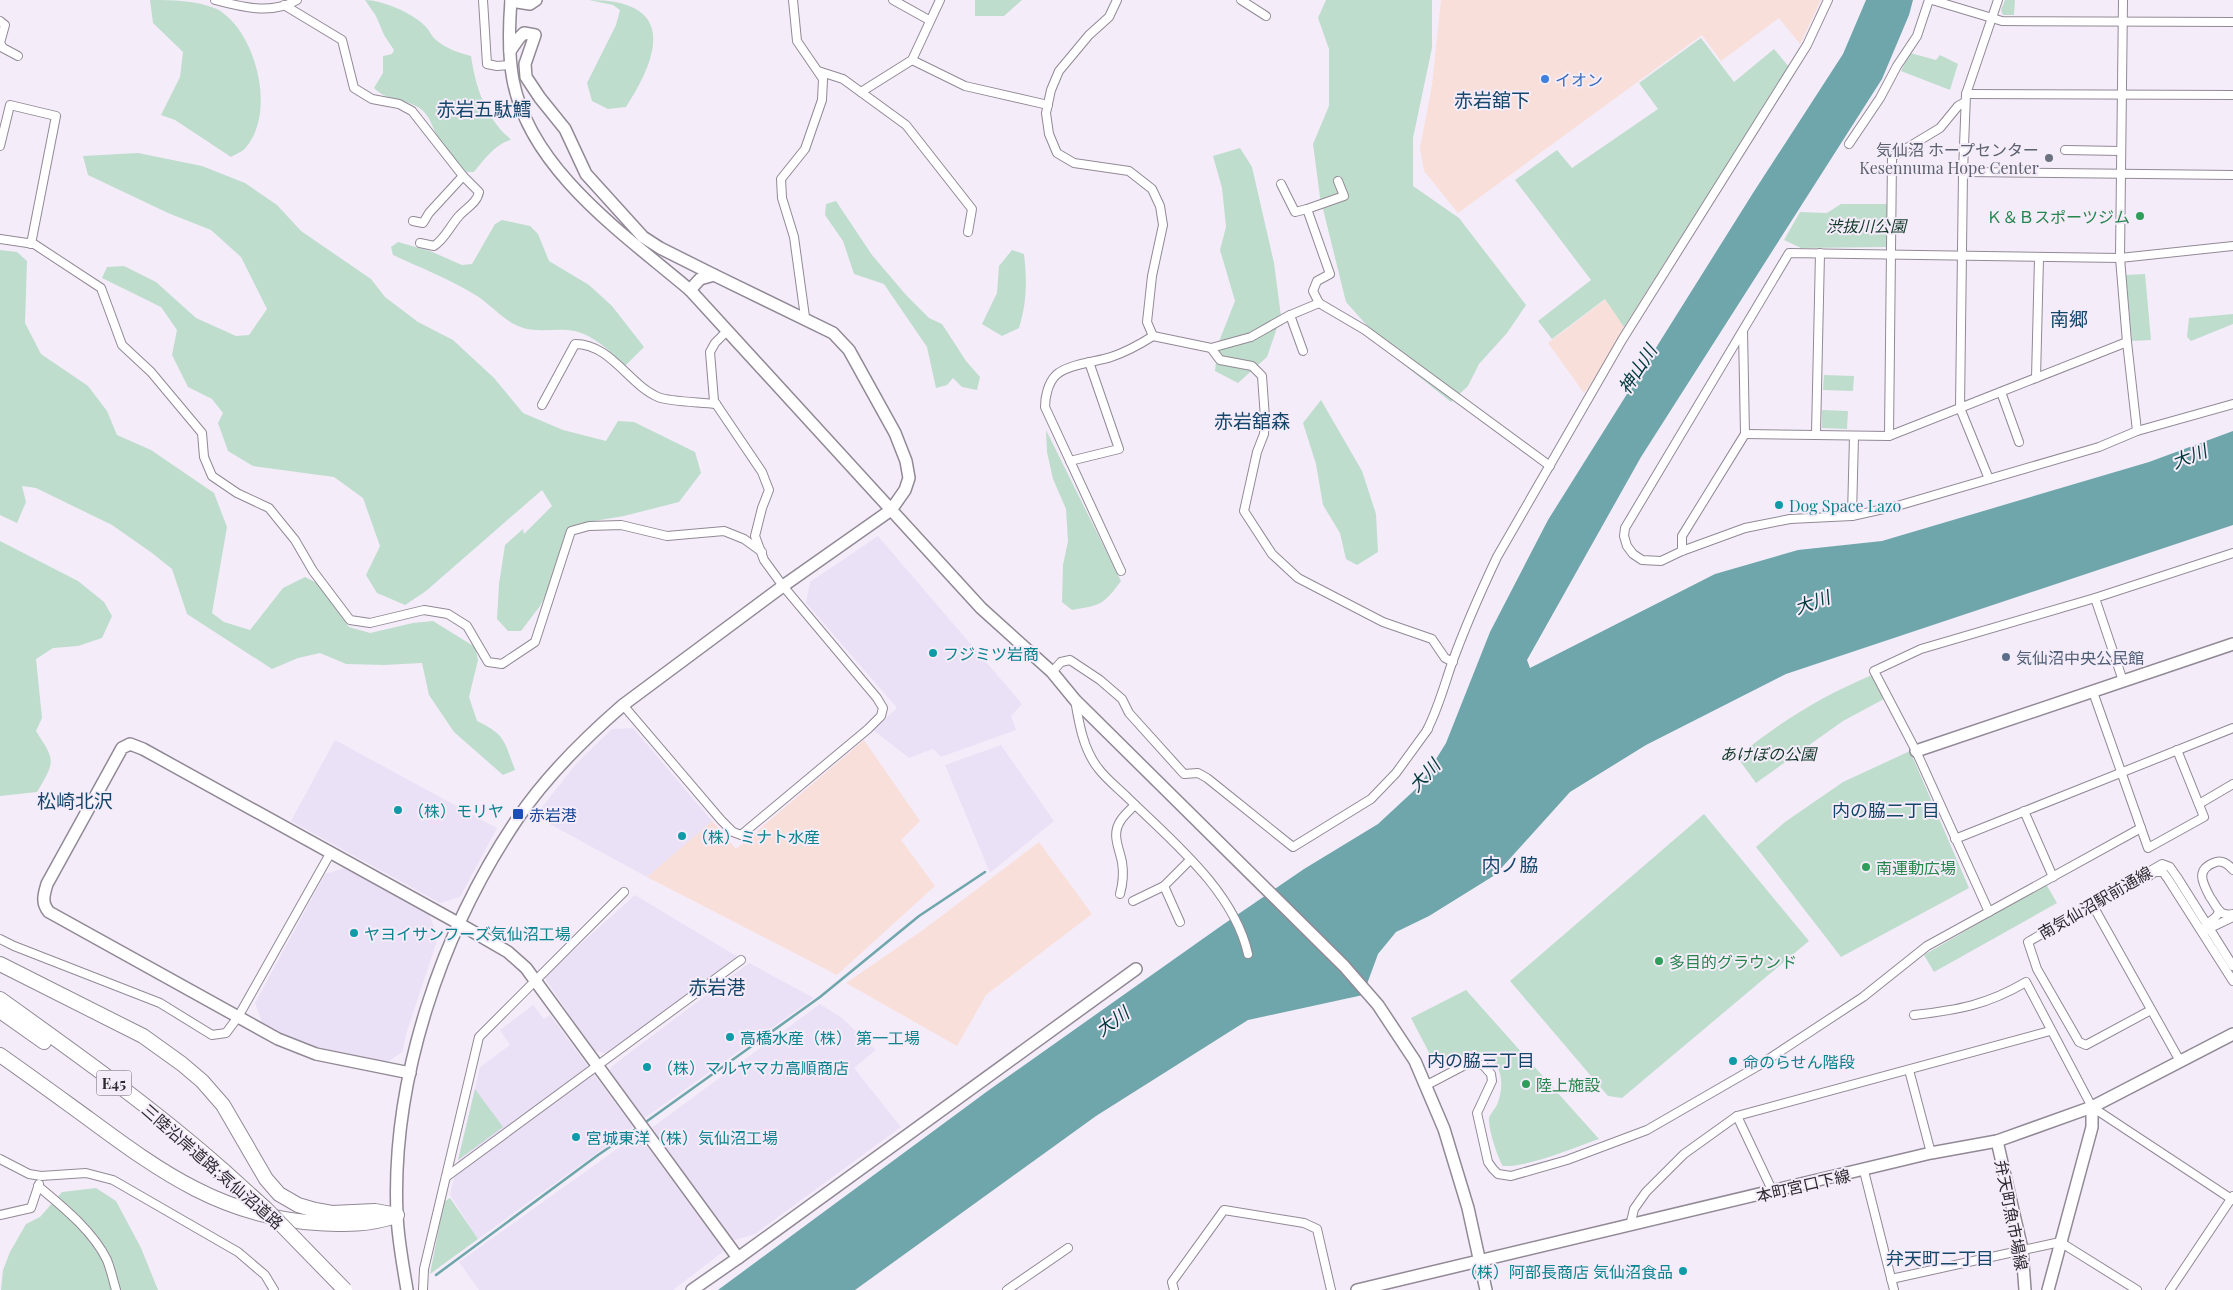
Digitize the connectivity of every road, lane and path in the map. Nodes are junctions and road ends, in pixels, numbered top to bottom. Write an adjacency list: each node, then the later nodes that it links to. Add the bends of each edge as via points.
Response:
1 (215, 0): 15 (street, via 242,8)
2 (297, 0): 15 (street)
3 (483, 0): 25 (street, via 487,64)
4 (511, 0): 5 (street, via 530,4); 22 (street)
5 (536, 0)
6 (793, 0): 26 (street, via 797,41)
7 (893, 0): 18 (street)
8 (940, 0): 18 (street)
9 (1117, 0): 31 (street, via 1109,17 1088,35 1059,71)
10 (1241, 0): 16 (street)
11 (1828, 0): 80 (street, via 1798,60 1660,278)
12 (1931, 0): 17 (street); 33 (street, via 1916,36)
13 (1998, 0): 17 (street)
14 (2123, 0): 20 (street)
15 (284, 5): 40 (street, via 342,40 354,88 372,99 399,104 412,111)
16 (1266, 16)
17 (1991, 17): 20 (street, via 2002,21); 30 (street)
18 (929, 20): 24 (street)
19 (0, 21): 23 (street, via 5,25 0,43)
20 (2123, 21): 21 (street); 28 (street)
21 (2233, 22)
22 (510, 51): 25 (street); 55 (street, via 524,33 535,36 525,64 526,77 565,129 586,174 643,237)
23 (18, 56)
24 (912, 60): 27 (street); 31 (street, via 965,86)
25 (511, 65): 56 (street, via 521,108 538,145 566,182)
26 (818, 72): 27 (street, via 843,79); 59 (street, via 823,79 822,100 813,130 805,149 780,179 782,198 794,237)
27 (861, 92): 45 (street, via 906,125 972,209)
28 (2121, 94): 29 (street); 30 (street); 36 (street)
29 (2233, 95)
30 (1966, 98): 37 (street); 51 (street, via 1940,128 1892,157)
31 (1048, 105): 62 (street, via 1048,134 1057,153 1074,163 1128,171 1152,189 1160,206 1163,225 1152,276 1147,322)
32 (2, 126): 34 (street); 48 (street, via 10,105 56,116)
33 (1849, 144)
34 (0, 146)
35 (2065, 150): 36 (street)
36 (2120, 152): 38 (street)
37 (1964, 172): 38 (street); 52 (street)
38 (2120, 175): 39 (street); 54 (street)
39 (2233, 175)
40 (463, 176): 44 (street, via 423,223); 47 (street, via 480,192 478,199 459,216 440,242 434,246)
41 (1338, 181): 43 (street, via 1344,196)
42 (1281, 184): 43 (street, via 1295,212)
43 (1307, 210): 57 (street, via 1330,274 1317,281 1313,291)
44 (413, 221)
45 (968, 232)
46 (0, 239): 48 (street)
47 (420, 243)
48 (31, 244): 85 (street, via 101,288 122,345 151,372 202,433 204,457 212,476 237,494 269,508 296,540 313,571 350,620 370,622 424,610 448,614 467,626 488,662 502,664 535,642 571,531 589,526 622,525 667,536 724,531 744,539)
49 (2233, 246): 54 (street)
50 (1820, 253): 51 (street); 61 (street, via 1789,253); 75 (street)
51 (1891, 254): 52 (street); 77 (street)
52 (1962, 256): 53 (street); 72 (street)
53 (2039, 258): 54 (street); 67 (street)
54 (2120, 258): 63 (street)
55 (714, 275): 56 (street, via 700,279); 59 (street)
56 (690, 290): 60 (street)
57 (1319, 303): 58 (street); 80 (street, via 1365,330)
58 (1290, 315): 64 (street, via 1251,337); 65 (street)
59 (805, 317): 82 (street, via 834,333 849,350 895,433 909,478)
60 (728, 330): 69 (street, via 710,352); 82 (street)
61 (1744, 331): 74 (street); 84 (street, via 1626,528 1627,546 1642,560 1662,561)
62 (1153, 336): 64 (street); 66 (street, via 1133,348)
63 (2127, 342): 67 (street); 73 (street)
64 (1210, 348): 91 (street, via 1220,360 1252,366 1262,376 1264,434 1244,511 1272,554 1298,578 1324,593 1383,622 1432,639 1445,658)
65 (1303, 351)
66 (1089, 362): 79 (street, via 1056,375 1045,394 1045,407); 79 (street, via 1119,448)
67 (2036, 378): 68 (street)
68 (2001, 392): 72 (street); 78 (street)
69 (716, 404): 71 (street, via 659,398 610,358 586,344 575,344); 85 (street, via 762,472 769,490 756,536)
70 (2233, 404): 73 (street)
71 (542, 405)
72 (1960, 408): 77 (street); 81 (street)
73 (2137, 431): 81 (street, via 2100,447)
74 (1745, 434): 75 (street); 84 (street, via 1682,536)
75 (1816, 434): 76 (street)
76 (1854, 436): 77 (street); 83 (street)
77 (1889, 436)
78 (2019, 442)
79 (1070, 461): 87 (street)
80 (1550, 466): 91 (street, via 1497,557)
81 (1988, 479): 83 (street)
82 (891, 510): 88 (street); 92 (street, via 981,608)
83 (1852, 516): 84 (street, via 1790,519 1754,526)
84 (1682, 551)
85 (762, 552): 88 (street, via 764,560)
86 (2233, 553): 89 (street)
87 (1121, 571)
88 (783, 586): 96 (street); 96 (street, via 883,708 881,716 868,729 748,832 742,835 733,832 721,820)
89 (2095, 598): 93 (street); 99 (street, via 1921,649 1874,670)
90 (2233, 644): 93 (street)
91 (1452, 662): 92 (street, via 1427,730 1396,773 1371,799 1293,847 1207,778 1198,773 1184,774 1128,713 1122,699 1100,680 1070,660 1061,662)
92 (1052, 672): 95 (street)
93 (2123, 681): 94 (street)
94 (2093, 692): 99 (street); 100 (street)
95 (1075, 700): 103 (street, via 1080,733 1097,768); 143 (street, via 1344,966 1378,1005 1415,1061)
96 (624, 705): 120 (street, via 565,760 519,816)
97 (2233, 728): 98 (street)
98 (2177, 750): 100 (street); 102 (street)
99 (1916, 751): 106 (street)
100 (2121, 772): 104 (street); 105 (street)
101 (2233, 784): 102 (street)
102 (2199, 804): 105 (street, via 2204,817 2148,848)
103 (1135, 805): 108 (street); 113 (street, via 1117,828 1116,846 1124,877)
104 (2024, 811): 106 (street); 110 (street)
105 (2141, 828): 110 (street)
106 (1955, 839): 117 (street)
107 (331, 852): 120 (street); 135 (street); 135 (street, via 143,749 130,744 122,748 47,884 43,897 45,908)
108 (1190, 860): 111 (street); 124 (street, via 1237,921)
109 (2233, 870): 116 (street, via 2220,861 2202,873 2202,883)
110 (2053, 877): 117 (street)
111 (1164, 886): 114 (street); 119 (street)
112 (624, 892): 129 (street)
113 (1120, 894)
114 (1133, 901)
115 (2093, 905): 121 (street, 南気仙沼駅前通線, via 2162,864 2170,867); 122 (street, 南気仙沼駅前通線, via 2155,872 2163,872); 132 (street); 132 (street, 南気仙沼駅前通線, via 2033,944 2041,968 2083,1039 2090,1039)
116 (2219, 911): 118 (street); 121 (street)
117 (1989, 912): 143 (street, via 1927,946 1863,998 1749,1071 1646,1130 1567,1160 1511,1176 1498,1174 1492,1169 1476,1113 1492,1081 1491,1074 1483,1065 1466,1065)
118 (2233, 915): 121 (street)
119 (1180, 922)
120 (458, 923): 129 (street, via 508,952); 142 (street, via 414,1046)
121 (2208, 926): 122 (street); 127 (street, 南気仙沼駅前通線)
122 (2202, 932): 130 (street, 南気仙沼駅前通線)
123 (0, 939): 135 (street, via 160,1003 212,1035 226,1033)
124 (1248, 954)
125 (741, 960): 140 (street)
126 (0, 964): 157 (highway, via 143,1036 182,1064 223,1105 266,1179 280,1194 298,1204 332,1213 375,1211)
127 (2233, 966)
128 (1136, 969): 162 (street)
129 (535, 980): 140 (street); 152 (street, via 479,1037)
130 (2233, 981)
131 (0, 999): 150 (highway, 三陸沿岸道路;気仙沼道路 / E45, via 153,1112)
132 (2150, 1008): 139 (street)
133 (0, 1011): 150 (highway, 三陸沿岸道路;気仙沼道路 / E45)
134 (1914, 1014): 136 (street, via 1959,1010 2002,996 2026,982)
135 (238, 1017): 142 (street, via 278,1039 316,1054)
136 (2050, 1031): 141 (street); 144 (street)
137 (2233, 1034): 139 (street, 本町宮口下線)
138 (0, 1055): 157 (highway, via 170,1176 216,1200 257,1214 297,1222 375,1223)
139 (2180, 1061): 144 (street, 本町宮口下線)
140 (598, 1066): 152 (street); 162 (street)
141 (1909, 1070): 145 (street); 147 (street)
142 (410, 1074): 157 (street, via 398,1144)
143 (1425, 1086): 163 (street, via 1444,1129 1468,1208)
144 (2092, 1107): 146 (street, 本町宮口下線); 155 (street); 159 (street, via 2092,1127)
145 (1737, 1116): 154 (street); 158 (street, via 1684,1154 1646,1192 1634,1209)
146 (1997, 1141): 147 (street, 本町宮口下線); 161 (street, 弁天町魚市場線)
147 (1930, 1153): 149 (street, 本町宮口下線)
148 (0, 1159): 151 (street, via 24,1172)
149 (1864, 1171): 154 (street, 本町宮口下線); 164 (street)
150 (221, 1174): 167 (highway, 三陸沿岸道路;気仙沼道路 / E45); 168 (highway, 三陸沿岸道路;気仙沼道路 / E45, bridge, via 266,1209)
151 (41, 1176): 153 (street); 166 (street, via 86,1173 113,1180 238,1252 265,1276)
152 (446, 1177): 170 (street, via 424,1269)
153 (38, 1186): 156 (street, via 31,1208); 165 (street, via 98,1244)
154 (1773, 1192): 158 (street, 本町宮口下線)
155 (2232, 1198): 181 (street)
156 (0, 1215)
157 (397, 1215): 169 (street)
158 (1630, 1226): 163 (street, 本町宮口下線)
159 (2060, 1242): 161 (street); 179 (street); 180 (street)
160 (1068, 1248): 172 (street)
161 (2022, 1249): 164 (street); 178 (street, 弁天町魚市場線)
162 (738, 1258): 171 (street)
163 (1479, 1262): 175 (street, 本町宮口下線); 176 (street)
164 (1891, 1279): 177 (street)
165 (116, 1290)
166 (274, 1290)
167 (333, 1290)
168 (345, 1290)
169 (407, 1290)
170 (423, 1290)
171 (692, 1290)
172 (1007, 1290)
173 (1174, 1290): 174 (street, via 1172,1282 1224,1210 1304,1223 1317,1229)
174 (1331, 1290)
175 (1357, 1290)
176 (1486, 1290)
177 (1894, 1290)
178 (2025, 1290)
179 (2048, 1290)
180 (2137, 1290)
181 (2170, 1290)

